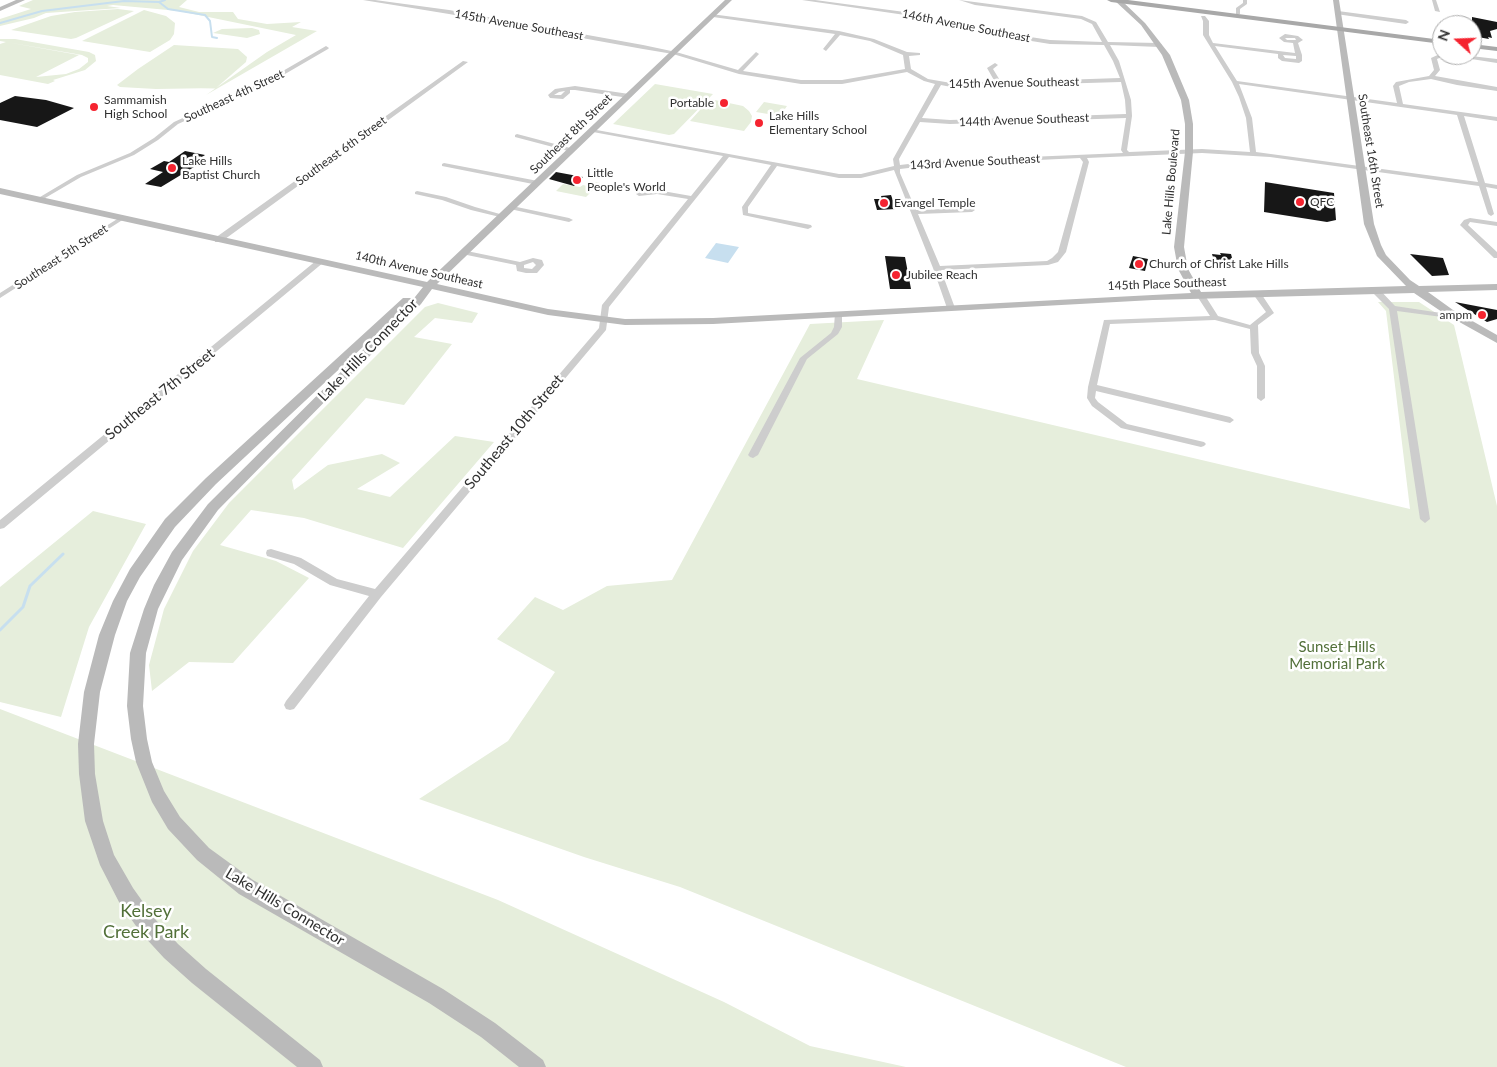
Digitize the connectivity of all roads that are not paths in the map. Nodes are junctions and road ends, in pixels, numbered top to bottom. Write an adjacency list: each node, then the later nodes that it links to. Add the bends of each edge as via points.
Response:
1 (22, 0): 12 (street)
2 (365, 0): 30 (street, 145th Avenue Southeast, via 450,12)
3 (729, 0): 16 (street, Southeast 8th Street)
4 (804, 0): 24 (street, 146th Avenue Southeast, via 912,15 951,26 1050,42)
5 (961, 0): 24 (street, via 1088,20 1094,23)
6 (1115, 0): 11 (main road); 19 (main road); 25 (street, Lake Hills Boulevard, via 1138,18)
7 (1140, 0): 11 (main road)
8 (1245, 0): 14 (street)
9 (1336, 0): 15 (street, Southeast 16th Street)
10 (1434, 0): 13 (street)
11 (1187, 6): 14 (main road)
12 (0, 9)
13 (1438, 11)
14 (1238, 13): 19 (main road)
15 (1338, 13): 18 (street); 19 (street, Southeast 16th Street)
16 (713, 15): 20 (street); 30 (street, Southeast 8th Street)
17 (1203, 17): 23 (street, via 1206,35)
18 (1406, 22)
19 (1340, 27): 21 (main road); 51 (street, Southeast 16th Street)
20 (840, 33): 29 (street); 32 (street, via 879,42)
21 (1432, 39)
22 (1295, 42): 23 (street, via 1299,61 1290,62 1281,58 1280,52)
23 (1212, 44): 44 (street)
24 (1107, 45): 25 (street, 146th Avenue Southeast); 42 (street)
25 (1159, 45): 60 (street, Lake Hills Boulevard, via 1174,69 1185,100)
26 (1482, 45): 27 (main road)
27 (1497, 47)
28 (326, 48): 76 (street, Southeast 4th Street, via 271,80 176,123 132,154 84,173)
29 (826, 49)
30 (674, 53): 40 (street, 145th Avenue Southeast); 50 (street, Southeast 8th Street)
31 (756, 54): 40 (street)
32 (906, 54): 33 (street); 39 (street)
33 (918, 54)
34 (1482, 59): 35 (street)
35 (1497, 61)
36 (465, 62): 86 (street, Southeast 6th Street)
37 (995, 65): 46 (street, via 990,68)
38 (1436, 65): 41 (street, via 1437,70)
39 (908, 70): 43 (street, 145th Avenue Southeast); 45 (street, 145th Avenue Southeast)
40 (739, 72): 43 (street, 145th Avenue Southeast, via 801,82)
41 (1431, 77): 48 (street); 52 (street, via 1396,84)
42 (1123, 80): 46 (street, 145th Avenue Southeast); 54 (street)
43 (842, 82): 47 (street)
44 (1235, 82): 51 (street); 61 (street, via 1249,118)
45 (938, 84): 46 (street, 145th Avenue Southeast); 56 (street)
46 (1000, 84)
47 (848, 89)
48 (1497, 89)
49 (566, 90): 50 (street, via 581,88)
50 (629, 96): 57 (street, Southeast 8th Street)
51 (1351, 98): 52 (street); 68 (street, Southeast 16th Street)
52 (1400, 105): 53 (street)
53 (1460, 114): 55 (street); 70 (street)
54 (1128, 116): 56 (street, 144th Avenue Southeast, via 950,122); 62 (street, via 1124,150)
55 (1497, 119)
56 (919, 120): 67 (street, via 896,159)
57 (593, 130): 59 (street, Southeast 8th Street); 63 (street, 143rd Avenue Southeast)
58 (516, 136): 59 (street)
59 (572, 150): 69 (street, Southeast 8th Street)
60 (1189, 152): 61 (street, 143rd Avenue Southeast); 62 (street, 143rd Avenue Southeast); 98 (street, Lake Hills Boulevard, via 1179,247 1183,269)
61 (1254, 153): 68 (street, 143rd Avenue Southeast)
62 (1127, 154): 64 (street, 143rd Avenue Southeast)
63 (727, 156): 66 (street, 143rd Avenue Southeast); 75 (street, Southeast 10th Street)
64 (1082, 156): 67 (street, 143rd Avenue Southeast, via 934,163); 91 (street, via 1086,162 1062,252 1055,260 1048,263)
65 (444, 165): 69 (street)
66 (775, 165): 67 (street, 143rd Avenue Southeast, via 847,176); 85 (street, via 742,215)
67 (897, 168): 79 (street)
68 (1361, 169): 70 (street); 94 (street, Southeast 16th Street, via 1376,245 1393,270)
69 (538, 183): 77 (street, Southeast 8th Street)
70 (1482, 184): 71 (street); 80 (street)
71 (1497, 187)
72 (0, 191): 76 (street, 140th Avenue Southeast)
73 (417, 193): 81 (street)
74 (638, 194): 75 (street, via 657,192)
75 (693, 198): 104 (street, Southeast 10th Street, via 606,307)
76 (38, 200): 82 (street, 140th Avenue Southeast)
77 (512, 208): 81 (street, Southeast 8th Street); 83 (street)
78 (972, 210): 79 (street)
79 (913, 212): 91 (street)
80 (1491, 214)
81 (504, 216): 87 (street, Southeast 8th Street)
82 (122, 218): 86 (street, 140th Avenue Southeast); 97 (street, Southeast 5th Street)
83 (569, 220)
84 (1497, 224): 88 (street, via 1470,220 1464,223 1465,228)
85 (808, 227)
86 (218, 240): 89 (street, 140th Avenue Southeast)
87 (465, 252): 90 (street); 92 (street, Southeast 8th Street)
88 (1497, 256)
89 (320, 262): 92 (street, 140th Avenue Southeast); 113 (street, Southeast 7th Street)
90 (520, 264)
91 (937, 268): 99 (street)
92 (429, 286): 104 (street, 140th Avenue Southeast, via 548,312); 117 (street, Lake Hills Connector, via 408,299 211,481 170,524 120,601 92,692 86,774 94,821 106,859 126,895 171,951); 118 (street, Lake Hills Connector, via 417,302 213,507 177,556 151,609 138,653 135,706 139,739 144,762 158,796 174,823 203,854 270,902 436,996)
93 (1497, 286): 94 (street, 145th Place Southeast)
94 (1416, 290): 95 (street, 145th Place Southeast); 101 (street, Southeast 16th Street)
95 (1376, 292): 96 (street, 145th Place Southeast); 100 (street)
96 (1257, 294): 98 (street, 145th Place Southeast); 105 (street, via 1270,313 1254,324)
97 (0, 296)
98 (1199, 296): 99 (street, 145th Place Southeast); 103 (street)
99 (951, 308): 102 (street, 145th Place Southeast)
100 (1393, 308): 101 (street, via 1442,315); 112 (street)
101 (1448, 312): 106 (street, Southeast 16th Street)
102 (838, 315): 104 (street, 140th Avenue Southeast, via 683,323); 111 (street, via 834,334 804,358)
103 (1215, 318): 105 (street); 107 (street, via 1108,322)
104 (603, 320): 115 (street, Southeast 10th Street, via 603,328)
105 (1254, 328): 108 (street, via 1255,353 1262,366)
106 (1497, 340)
107 (1092, 387): 109 (street); 110 (street, via 1091,398 1095,404 1124,426)
108 (1261, 398)
109 (1230, 420)
110 (1201, 444)
111 (753, 455)
112 (1425, 519)
113 (0, 525)
114 (271, 553): 115 (street, via 297,562 334,582)
115 (377, 594): 116 (street, Southeast 10th Street)
116 (290, 705)
117 (313, 1067)
118 (536, 1067)

